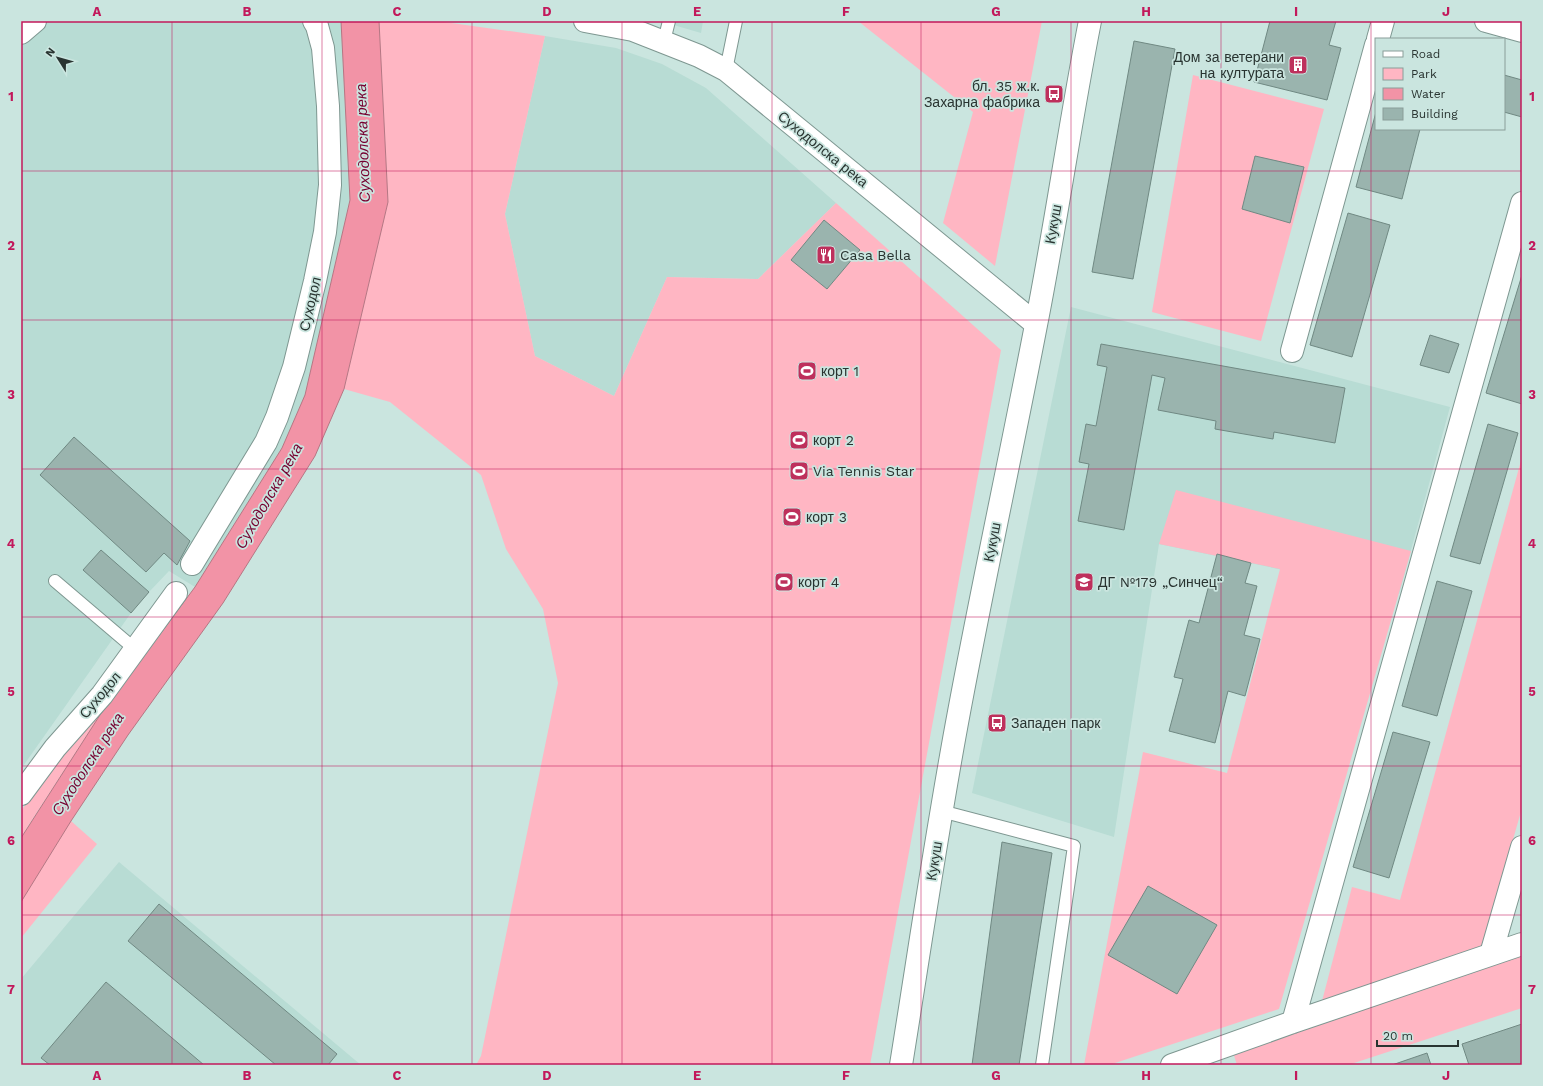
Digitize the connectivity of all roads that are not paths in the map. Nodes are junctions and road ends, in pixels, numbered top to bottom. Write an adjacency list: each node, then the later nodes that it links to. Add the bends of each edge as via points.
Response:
1 (35, 21): 10 (street)
2 (314, 21): 17 (street, Суходол, via 323,48 328,106 330,185 316,281 294,367 268,436)
3 (585, 21): 9 (street, Суходолска река, via 633,30)
4 (736, 21): 13 (lane)
5 (1090, 21): 15 (street, Кукуш)
6 (1383, 21): 11 (street)
7 (1486, 21): 8 (street)
8 (1522, 30)
9 (666, 31): 13 (street, Суходолска река, via 699,56)
10 (21, 33)
11 (1378, 38)
12 (1375, 49): 16 (street)
13 (726, 70): 15 (street, Суходолска река)
14 (1522, 203): 26 (street)
15 (1036, 324): 22 (street, Кукуш, via 992,540)
16 (1292, 351)
17 (192, 564)
18 (55, 581): 20 (lane)
19 (176, 593): 20 (street, Суходол)
20 (136, 650): 21 (street, Суходол, via 102,695 55,748)
21 (21, 794)
22 (942, 811): 27 (street, Кукуш); 28 (lane, via 1074,846)
23 (1522, 847): 25 (street)
24 (1522, 944): 25 (street)
25 (1491, 954): 26 (street)
26 (1293, 1022): 29 (street)
27 (901, 1065)
28 (1042, 1065)
29 (1172, 1065)

